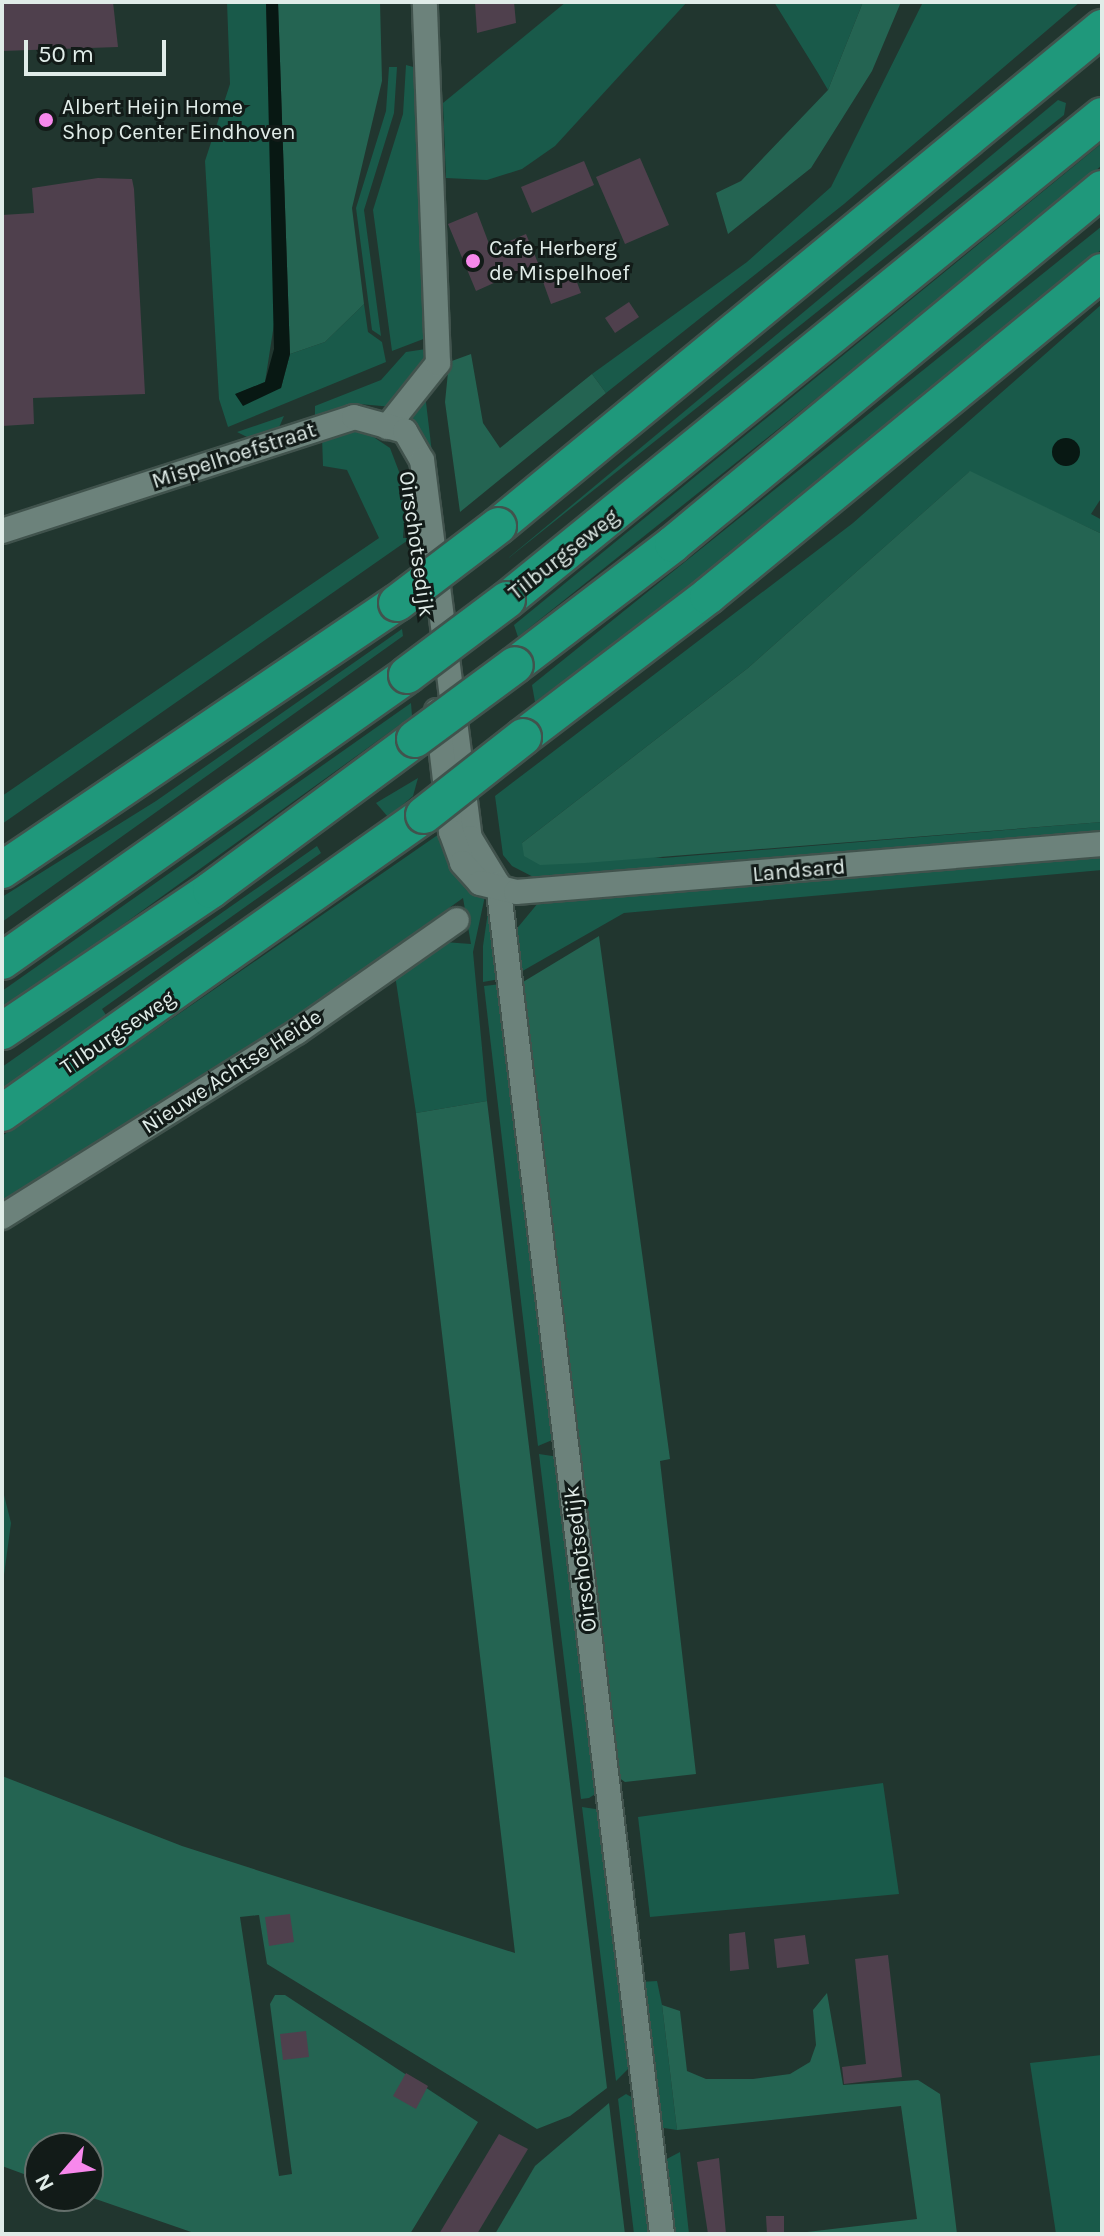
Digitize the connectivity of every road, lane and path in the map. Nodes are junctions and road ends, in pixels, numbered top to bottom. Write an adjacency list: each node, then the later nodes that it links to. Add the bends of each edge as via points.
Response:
1 (425, 2): 6 (street, via 438,363)
2 (1102, 28): 9 (highway, bridge, via 498,526 397,603)
3 (1102, 116): 12 (highway, Tilburgseweg, bridge, via 507,600)
4 (1102, 189): 13 (highway, bridge, via 673,544 515,665 211,890)
5 (1102, 272): 14 (highway, Tilburgseweg, bridge, via 708,596 424,815)
6 (387, 427): 7 (street, Mispelhoefstraat, via 354,417); 10 (street, Oirschotsedijk, via 405,463 415,514 451,832 467,874)
7 (2, 531)
8 (1102, 844): 10 (street, Landsard, via 536,894)
9 (2, 870)
10 (498, 884): 16 (street, Oirschotsedijk)
11 (457, 920): 15 (street, Nieuwe Achtse Heide, via 297,1032)
12 (2, 961)
13 (2, 1031)
14 (2, 1113)
15 (2, 1217)
16 (662, 2234)

